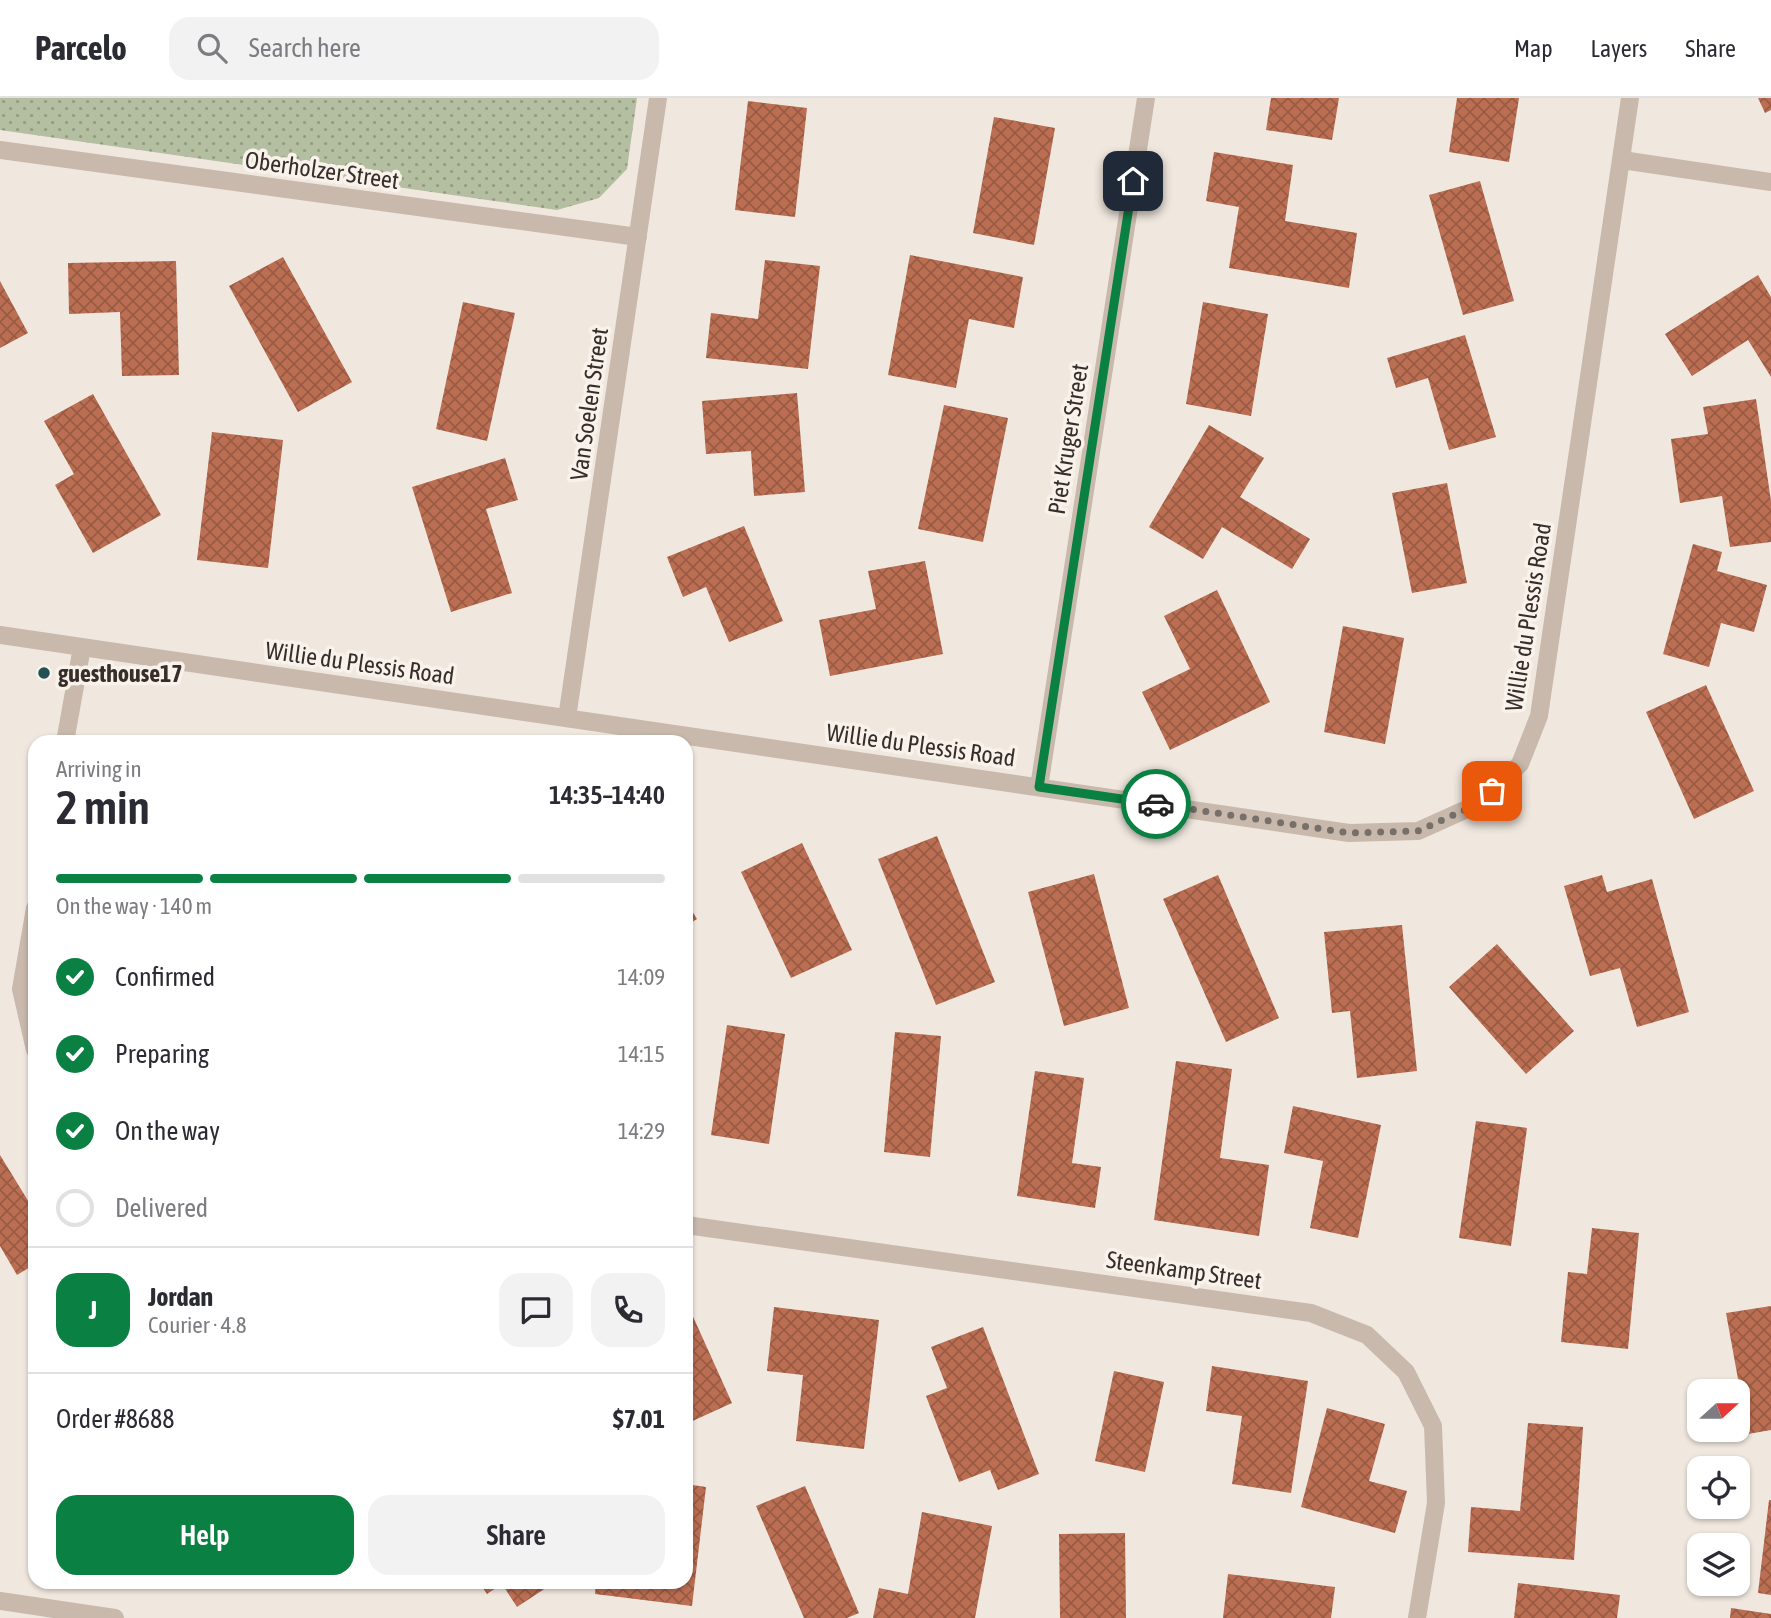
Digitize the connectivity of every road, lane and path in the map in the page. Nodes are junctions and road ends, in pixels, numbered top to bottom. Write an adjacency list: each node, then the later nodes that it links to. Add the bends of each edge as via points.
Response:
1 (658, 98): 7 (street, Van Soelen Street)
2 (1146, 98): 14 (street, Piet Kruger Street)
3 (1630, 98): 5 (street, Willie du Plessis Road)
4 (0, 150): 7 (street, Oberholzer Street)
5 (1622, 159): 6 (street); 14 (street, Willie du Plessis Road, via 1539,716 1520,764 1478,804 1418,831 1349,833)
6 (1771, 183)
7 (638, 237): 10 (street, Van Soelen Street)
8 (0, 635): 9 (street, Willie du Plessis Road)
9 (82, 647): 10 (street, Willie du Plessis Road); 11 (street)
10 (567, 718): 12 (street, Willie du Plessis Road)
11 (66, 735)
12 (683, 735)
13 (693, 736): 14 (street, Willie du Plessis Road)
14 (1039, 787)
15 (28, 946): 16 (street, via 20,989)
16 (28, 1022)
17 (693, 1226): 20 (street, Steenkamp Street, via 1311,1313 1367,1335 1406,1372 1433,1426 1436,1503)
18 (0, 1601): 19 (street)
19 (115, 1618)
20 (1417, 1618)

